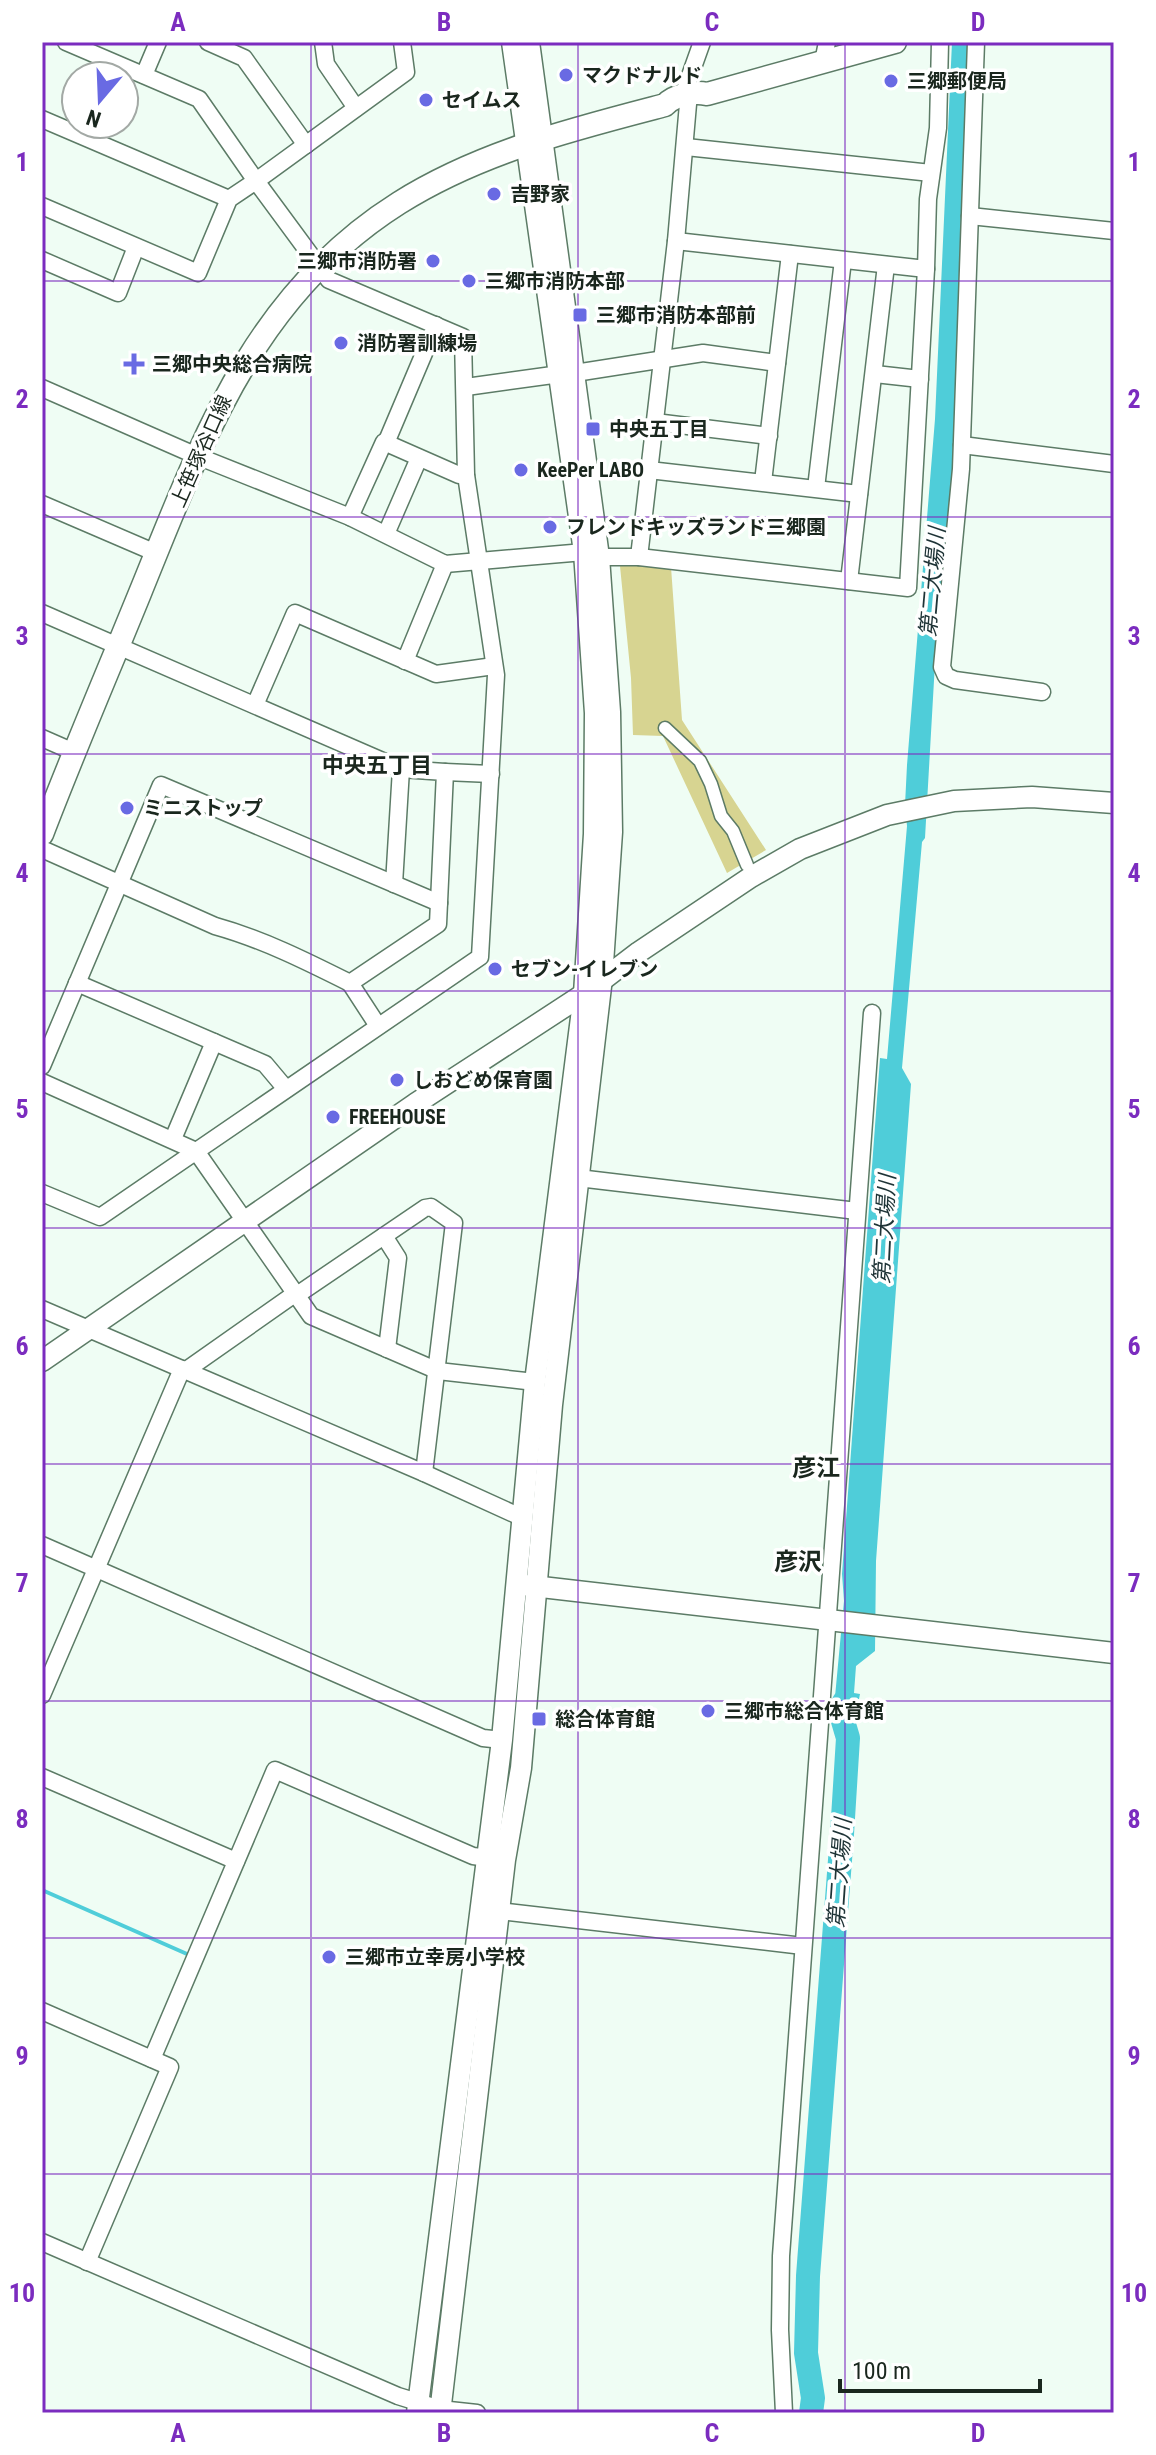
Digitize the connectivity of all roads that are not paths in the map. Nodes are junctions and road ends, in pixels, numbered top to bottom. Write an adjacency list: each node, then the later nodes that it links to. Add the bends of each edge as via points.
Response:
1 (66, 42): 12 (street)
2 (158, 42): 14 (street)
3 (208, 42): 19 (street, via 244,58)
4 (323, 42): 16 (street, via 326,64)
5 (402, 42): 16 (street, via 406,72)
6 (512, 42): 18 (street)
7 (529, 42): 18 (street)
8 (702, 42): 15 (street, via 686,87)
9 (895, 42): 13 (main road, 上笹塚谷口線)
10 (940, 42): 21 (street)
11 (976, 42): 25 (street)
12 (104, 49): 14 (street)
13 (825, 52): 15 (main road, 上笹塚谷口線)
14 (144, 75): 22 (street, via 199,99)
15 (694, 98): 18 (main road, 上笹塚谷口線); 20 (street)
16 (356, 108): 19 (street)
17 (42, 119): 23 (street)
18 (535, 141): 33 (main road, 上笹塚谷口線, via 461,169 407,198); 38 (street)
19 (306, 145): 22 (street)
20 (686, 147): 21 (street); 27 (street)
21 (931, 173): 34 (street)
22 (256, 181): 23 (street); 33 (street)
23 (229, 199): 28 (street, via 198,273)
24 (42, 206): 28 (street)
25 (970, 216): 26 (street); 46 (street)
26 (1114, 231)
27 (676, 241): 29 (street); 36 (street)
28 (136, 247): 30 (street, via 118,293)
29 (790, 254): 31 (street); 37 (street)
30 (42, 260)
31 (843, 260): 32 (street); 53 (street)
32 (886, 265): 34 (street); 39 (street)
33 (317, 267): 35 (street, via 329,280); 47 (main road, 上笹塚谷口線, via 243,363)
34 (926, 269): 40 (street)
35 (436, 325): 41 (street, via 463,337); 45 (street)
36 (661, 360): 37 (street, via 703,353); 38 (street); 43 (street)
37 (777, 363): 44 (street)
38 (567, 374): 41 (street); 59 (street)
39 (875, 374): 40 (street); 54 (street)
40 (920, 379): 63 (street, via 908,588)
41 (466, 387): 51 (street)
42 (42, 388): 47 (street)
43 (655, 422): 44 (street); 50 (street)
44 (769, 436): 52 (street)
45 (386, 443): 48 (street); 56 (street)
46 (962, 445): 49 (street); 68 (street, via 942,667 955,680)
47 (197, 456): 56 (street); 58 (main road, 上笹塚谷口線)
48 (419, 458): 51 (street); 57 (street)
49 (1114, 464)
50 (649, 470): 52 (street); 60 (street)
51 (466, 475): 61 (street)
52 (763, 482): 53 (street)
53 (816, 488): 54 (street)
54 (859, 494): 63 (street)
55 (42, 504): 58 (street)
56 (350, 517): 57 (street)
57 (386, 534): 62 (street)
58 (156, 553): 65 (main road, 上笹塚谷口線)
59 (592, 554): 60 (street); 61 (street); 83 (street, via 610,697 609,897); 86 (street, via 594,834)
60 (639, 557): 63 (street)
61 (480, 561): 62 (street); 67 (street)
62 (445, 564): 66 (street)
63 (849, 581)
64 (42, 613): 65 (street)
65 (118, 647): 69 (street); 72 (main road, 上笹塚谷口線)
66 (405, 661): 67 (street, via 436,674); 69 (street, via 295,613)
67 (494, 666): 75 (street)
68 (1042, 692)
69 (255, 705): 73 (street)
70 (665, 728): 79 (street, via 700,761)
71 (42, 738): 72 (street)
72 (74, 752): 77 (main road, 上笹塚谷口線)
73 (401, 769): 74 (street); 81 (street)
74 (445, 772): 75 (street); 82 (street)
75 (491, 774): 88 (street, via 481,955)
76 (1114, 803): 83 (street, via 1032,797 954,801 887,815 821,839 764,869)
77 (42, 834)
78 (42, 849): 80 (street)
79 (747, 865)
80 (119, 884): 81 (street, via 161,785); 84 (street); 85 (street)
81 (394, 884): 82 (street)
82 (439, 903): 85 (street, via 438,924)
83 (602, 978): 86 (street); 95 (street)
84 (77, 983): 89 (street); 90 (street)
85 (350, 983): 88 (street)
86 (584, 994): 98 (street); 107 (street)
87 (872, 1013): 97 (street)
88 (378, 1026): 92 (street)
89 (214, 1042): 92 (street, via 265,1064); 93 (street)
90 (42, 1066)
91 (42, 1082): 93 (street)
92 (286, 1089): 94 (street)
93 (173, 1139): 94 (street)
94 (196, 1151): 96 (street, via 100,1217); 98 (street)
95 (578, 1178): 97 (street); 113 (street)
96 (42, 1193)
97 (857, 1211): 114 (street)
98 (246, 1222): 100 (street); 102 (street)
99 (384, 1236): 100 (street); 103 (street, via 398,1258); 106 (street, via 425,1208 454,1223)
100 (296, 1294): 103 (street, via 311,1316); 105 (street)
101 (42, 1309): 102 (street)
102 (89, 1329): 104 (street); 105 (street)
103 (387, 1349): 106 (street)
104 (42, 1361)
105 (183, 1370): 108 (street); 111 (street)
106 (438, 1371): 107 (street); 108 (street)
107 (535, 1382): 109 (street)
108 (424, 1473): 109 (street)
109 (523, 1518): 112 (street)
110 (42, 1545): 111 (street)
111 (96, 1568): 116 (street); 117 (street, via 483,1738)
112 (516, 1585): 113 (street); 117 (street)
113 (537, 1587): 114 (street); 121 (street, via 521,1768)
114 (834, 1621): 115 (street); 122 (street)
115 (1114, 1653)
116 (42, 1695)
117 (502, 1740): 119 (street)
118 (42, 1777): 120 (street)
119 (488, 1858): 120 (street, via 275,1770); 127 (street)
120 (236, 1861): 124 (street)
121 (499, 1911): 122 (street); 128 (street)
122 (803, 1946): 130 (street, via 781,2256)
123 (42, 2011): 124 (street)
124 (152, 2059): 126 (street, via 170,2067)
125 (42, 2242): 126 (street)
126 (87, 2262): 127 (street)
127 (418, 2408): 128 (street)
128 (440, 2411): 129 (street)
129 (477, 2413)
130 (784, 2413)

